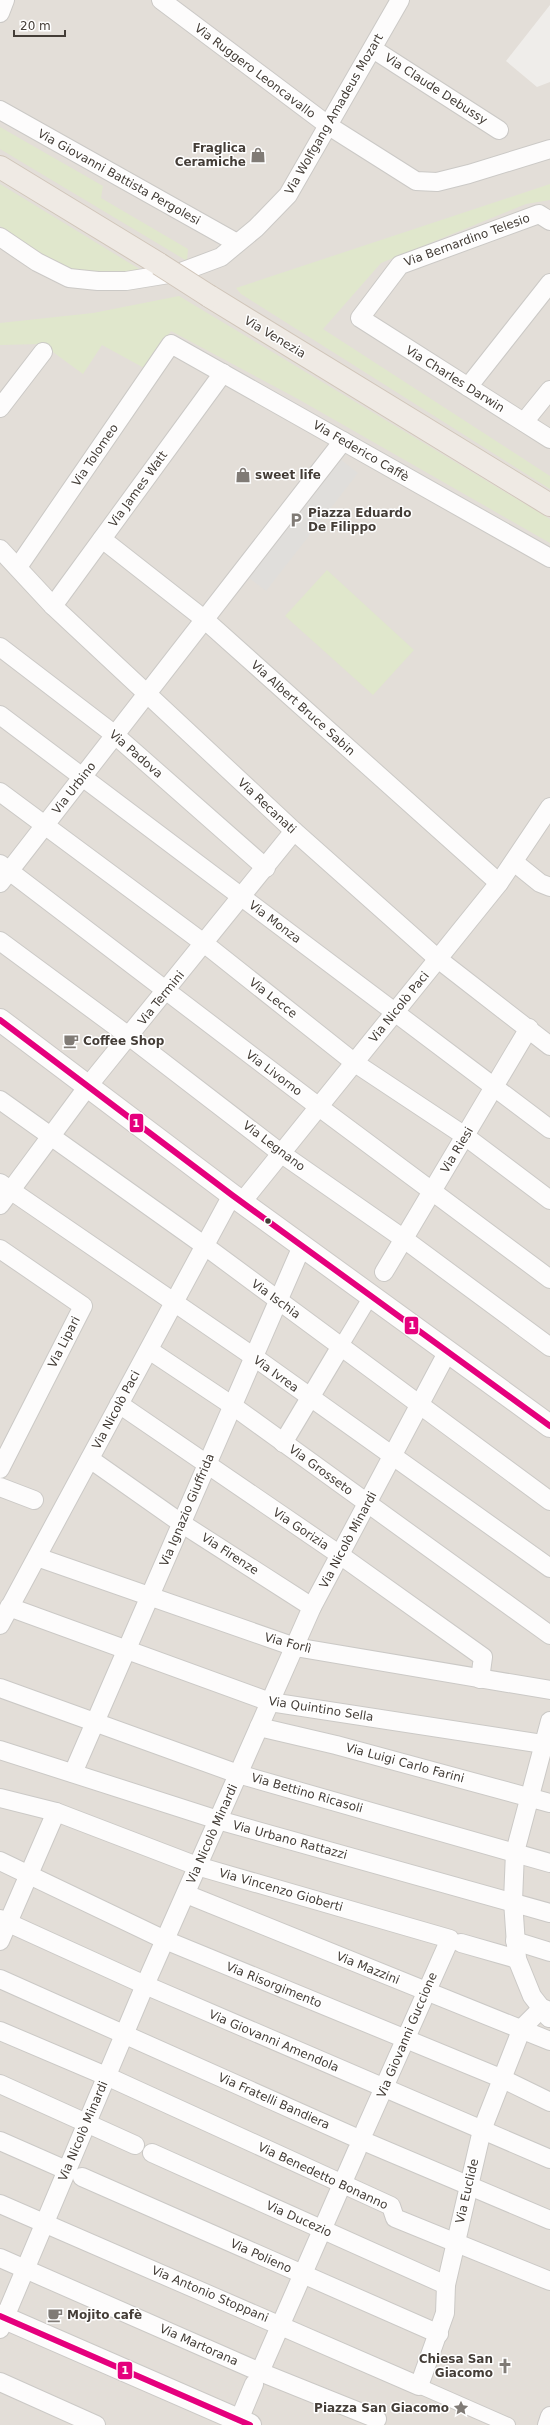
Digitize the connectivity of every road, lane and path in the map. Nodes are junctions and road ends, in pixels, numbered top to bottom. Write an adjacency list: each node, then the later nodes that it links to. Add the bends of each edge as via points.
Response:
1 (5, 0): 4 (street)
2 (161, 0): 7 (street, Via Ruggero Leoncavallo)
3 (400, 0): 5 (street, Via Wolfgang Amadeus Mozart)
4 (0, 13)
5 (372, 49): 7 (street, Via Wolfgang Amadeus Mozart); 8 (street, Via Claude Debussy)
6 (0, 110): 13 (street, Via Giovanni Battista Pergolesi)
7 (328, 126): 9 (street, Via Ruggero Leoncavallo, via 416,181 437,182); 13 (street, Via Wolfgang Amadeus Mozart, via 288,195)
8 (499, 130)
9 (550, 149)
10 (0, 167): 25 (main road, Via Venezia, bridge)
11 (550, 221): 15 (street, Via Bernardino Telesio, via 539,214 400,265)
12 (0, 237): 13 (street, Via Wolfgang Amadeus Mozart, via 37,262 69,278 98,281 126,281 180,272 221,257)
13 (237, 244)
14 (550, 283): 19 (street)
15 (360, 318): 19 (street, Via Charles Darwin)
16 (171, 344): 18 (street, Via Federico Caffè); 29 (street, Via Tolomeo)
17 (43, 352): 21 (street)
18 (223, 373): 24 (street, Via Federico Caffè); 26 (street, Via James Watt)
19 (468, 387): 22 (street, Via Charles Darwin)
20 (550, 390): 22 (street)
21 (0, 408)
22 (524, 422): 23 (street, Via Charles Darwin)
23 (550, 439)
24 (343, 441): 28 (street, Via Federico Caffè); 31 (street, Via Urbino)
25 (550, 505)
26 (102, 539): 30 (street, Via James Watt); 31 (street, Via Albert Bruce Sabin)
27 (0, 549): 29 (street, Via Recanati)
28 (550, 558)
29 (18, 567): 30 (street, Via Recanati)
30 (53, 606): 33 (street, Via Recanati)
31 (204, 619): 33 (street, Via Urbino); 44 (street, Via Albert Bruce Sabin)
32 (0, 647): 35 (street, Via Padova)
33 (148, 692): 35 (street, Via Urbino); 40 (street, Via Recanati)
34 (0, 715): 36 (street, Via Monza)
35 (115, 735): 36 (street, Via Urbino); 42 (street, Via Padova)
36 (82, 778): 39 (street, Via Urbino); 46 (street, Via Monza)
37 (0, 792): 39 (street, Via Lecce)
38 (547, 818): 41 (street, Via Nicolò Paci)
39 (44, 826): 43 (street, Via Urbino); 48 (street, Via Lecce)
40 (294, 831): 42 (street, Via Termini); 49 (street, Via Recanati)
41 (514, 862): 44 (street, Via Nicolò Paci); 45 (street, via 540,883)
42 (266, 868): 46 (street, Via Termini)
43 (3, 873): 50 (street, Via Livorno)
44 (499, 884): 49 (street, Via Nicolò Paci)
45 (550, 887)
46 (242, 897): 48 (street, Via Termini); 51 (street, Via Monza)
47 (0, 941): 54 (street, Via Legnano)
48 (205, 944): 50 (street, Via Termini); 56 (street, Via Lecce)
49 (438, 959): 51 (street, Via Nicolò Paci); 53 (street, Via Recanati)
50 (166, 992): 54 (street, Via Termini); 60 (street, Via Livorno)
51 (396, 1012): 56 (street, Via Nicolò Paci); 58 (street, Via Monza)
52 (0, 1020): 57 (street)
53 (529, 1028): 55 (street, Via Recanati); 58 (street, Via Riesi)
54 (130, 1037): 57 (street, Via Termini); 64 (street, Via Legnano)
55 (550, 1046)
56 (355, 1063): 60 (street, Via Nicolò Paci); 63 (street, Via Lecce)
57 (88, 1086): 62 (street, Via Termini); 67 (street)
58 (495, 1086): 61 (street, Via Monza); 63 (street, Via Riesi)
59 (0, 1100): 62 (street, Via Ischia)
60 (319, 1107): 64 (street, Via Nicolò Paci); 65 (street, Via Livorno)
61 (550, 1129)
62 (51, 1136): 66 (street, Via Termini); 70 (street, Via Ischia)
63 (465, 1136): 65 (street, Via Riesi); 68 (street, Via Lecce)
64 (282, 1154): 67 (street, Via Nicolò Paci); 69 (street, Via Legnano)
65 (432, 1191): 69 (street, Via Riesi); 74 (street, Via Livorno)
66 (3, 1193): 77 (street, Via Ivrea)
67 (237, 1199): 70 (street, Via Nicolò Paci); 71 (street)
68 (550, 1200)
69 (404, 1239): 73 (street, Via Riesi); 79 (street, Via Legnano)
70 (205, 1246): 76 (street, Via Ischia); 77 (street, Via Nicolò Paci)
71 (302, 1246): 75 (street); 76 (street, Via Ignazio Giuffrida)
72 (0, 1250): 92 (street, Via Lipari, via 83,1306)
73 (384, 1272)
74 (550, 1279)
75 (371, 1296): 78 (street); 81 (street)
76 (278, 1300): 78 (street, Via Ischia); 82 (street, Via Ignazio Giuffrida)
77 (174, 1303): 80 (street, Via Nicolò Paci); 82 (street, Via Ivrea)
78 (341, 1346): 83 (street); 85 (street, Via Ischia)
79 (550, 1347)
80 (149, 1350): 84 (street, Via Nicolò Paci); 86 (street, Via Grosseto)
81 (448, 1351): 85 (street, Via Nicolò Minardi); 87 (street)
82 (254, 1357): 83 (street, Via Ivrea); 86 (street, Via Ignazio Giuffrida)
83 (310, 1398): 88 (street); 89 (street, Via Ivrea)
84 (119, 1404): 90 (street, Via Nicolò Paci); 91 (street, Via Gorizia)
85 (420, 1404): 89 (street, Via Nicolò Minardi); 95 (street, Via Ischia)
86 (232, 1406): 88 (street, Via Grosseto); 91 (street, Via Ignazio Giuffrida)
87 (550, 1426)
88 (283, 1443): 96 (street, Via Grosseto)
89 (392, 1457): 96 (street, Via Nicolò Minardi); 100 (street, Via Ivrea)
90 (90, 1459): 97 (street, Via Firenze); 99 (street, Via Nicolò Paci)
91 (206, 1465): 97 (street, Via Ignazio Giuffrida); 98 (street, Via Gorizia)
92 (0, 1469)
93 (0, 1487): 94 (street)
94 (34, 1500)
95 (550, 1501)
96 (367, 1503): 98 (street, Via Nicolò Minardi); 105 (street, Via Grosseto)
97 (182, 1523): 101 (street, Via Ignazio Giuffrida); 103 (street, Via Firenze)
98 (340, 1555): 103 (street, Via Nicolò Minardi); 108 (street, Via Gorizia, via 483,1657)
99 (37, 1557): 101 (street, Via Forlì); 102 (street, Via Nicolò Paci)
100 (550, 1568)
101 (150, 1597): 106 (street, Via Forlì); 107 (street, Via Ignazio Giuffrida)
102 (9, 1607): 104 (street, Via Nicolò Paci); 107 (street, Via Quintino Sella)
103 (312, 1607): 106 (street, Via Nicolò Minardi)
104 (0, 1625)
105 (550, 1635)
106 (295, 1647): 108 (street, Via Forlì); 111 (street, Via Nicolò Minardi)
107 (127, 1649): 111 (street, Via Quintino Sella); 113 (street, Via Ignazio Giuffrida)
108 (480, 1679): 110 (street, Via Forlì)
109 (0, 1688): 113 (street, Via Bettino Ricasoli)
110 (550, 1690)
111 (270, 1702): 114 (street, Via Nicolò Minardi); 115 (street, Via Quintino Sella)
112 (550, 1721): 115 (street)
113 (95, 1723): 117 (street, Via Ignazio Giuffrida); 118 (street, Via Bettino Ricasoli)
114 (259, 1727): 118 (street, Via Nicolò Minardi); 119 (street, Via Luigi Carlo Farini)
115 (547, 1744): 119 (street)
116 (0, 1750): 117 (street, Via Urbano Rattazzi)
117 (73, 1773): 123 (street, Via Urbano Rattazzi)
118 (238, 1774): 123 (street, Via Nicolò Minardi); 124 (street, Via Bettino Ricasoli)
119 (529, 1797): 121 (street, Via Luigi Carlo Farini); 124 (street)
120 (0, 1798): 122 (street, Via Vincenzo Gioberti)
121 (550, 1803)
122 (56, 1812): 127 (street, Via Vincenzo Gioberti); 128 (street)
123 (218, 1820): 127 (street, Via Nicolò Minardi); 130 (street, Via Urbano Rattazzi)
124 (515, 1852): 126 (street, Via Bettino Ricasoli); 130 (street)
125 (0, 1861): 128 (street, Via Risorgimento)
126 (550, 1862)
127 (197, 1866): 129 (street, Via Nicolò Minardi); 135 (street, Via Vincenzo Gioberti)
128 (28, 1873): 132 (street); 133 (street, Via Risorgimento)
129 (186, 1894): 133 (street, Via Nicolò Minardi); 141 (street, Via Mazzini)
130 (512, 1901): 131 (street, Via Urbano Rattazzi); 136 (street)
131 (550, 1913)
132 (4, 1921): 134 (street); 140 (street, Via Giovanni Amendola)
133 (166, 1940): 140 (street, Via Nicolò Minardi); 146 (street, Via Risorgimento)
134 (0, 1941)
135 (455, 1941): 138 (street, Via Vincenzo Gioberti); 141 (street, Via Giovanni Guccione)
136 (515, 1941): 137 (street); 138 (street)
137 (550, 1952)
138 (517, 1959): 142 (street, via 532,1996)
139 (0, 1979): 145 (street, Via Fratelli Bandiera)
140 (145, 1985): 145 (street, Via Nicolò Minardi); 151 (street, Via Giovanni Amendola)
141 (425, 1992): 143 (street, Via Mazzini); 146 (street, Via Giovanni Guccione)
142 (547, 2013): 143 (street, Via Euclide)
143 (522, 2028): 147 (street, Via Mazzini); 149 (street, Via Euclide)
144 (0, 2031): 148 (street, Via Benedetto Bonanno)
145 (124, 2033): 148 (street, Via Nicolò Minardi); 164 (street, Via Fratelli Bandiera, via 361,2140)
146 (406, 2039): 149 (street, Via Risorgimento); 151 (street, Via Giovanni Guccione)
147 (550, 2041)
148 (111, 2078): 153 (street, Via Nicolò Minardi); 163 (street, Via Benedetto Bonanno)
149 (503, 2079): 152 (street, Via Risorgimento); 155 (street, Via Euclide)
150 (0, 2084): 153 (street)
151 (384, 2088): 154 (street, Via Giovanni Guccione); 155 (street, Via Giovanni Amendola)
152 (550, 2102)
153 (86, 2123): 157 (street); 161 (street, Via Nicolò Minardi)
154 (366, 2130)
155 (482, 2130): 160 (street, Via Giovanni Amendola); 164 (street, Via Euclide)
156 (0, 2141): 161 (street)
157 (135, 2145)
158 (357, 2150): 163 (street)
159 (152, 2153): 168 (street, Via Ducezio)
160 (550, 2159)
161 (66, 2170): 167 (street, Via Nicolò Minardi)
162 (82, 2177): 172 (street, Via Polieno)
163 (343, 2183): 168 (street); 169 (street, Via Benedetto Bonanno, via 391,2206 395,2218)
164 (468, 2185): 166 (street, Via Fratelli Bandiera); 169 (street, Via Euclide)
165 (0, 2204): 167 (street, Via Antonio Stoppani)
166 (550, 2220)
167 (43, 2223): 171 (street, Via Nicolò Minardi); 176 (street, Via Antonio Stoppani)
168 (323, 2229): 172 (street); 174 (street, Via Ducezio)
169 (456, 2243): 173 (street, Via Benedetto Bonanno); 174 (street, Via Euclide)
170 (0, 2258): 171 (street, Via Martorana)
171 (24, 2268): 175 (street, Via Nicolò Minardi); 178 (street, Via Martorana)
172 (303, 2274): 176 (street); 177 (street, Via Polieno)
173 (550, 2281)
174 (446, 2285): 177 (street, Via Euclide, via 446,2313)
175 (2, 2321): 183 (street)
176 (281, 2325): 178 (street); 180 (street, Via Antonio Stoppani)
177 (439, 2334): 180 (street, Via Euclide)
178 (257, 2378): 182 (street, Via Martorana); 183 (street)
179 (0, 2382): 184 (street)
180 (419, 2386): 185 (street)
181 (550, 2416): 186 (street)
182 (377, 2419)
183 (242, 2423)
184 (96, 2425)
185 (508, 2425)
186 (547, 2425)

